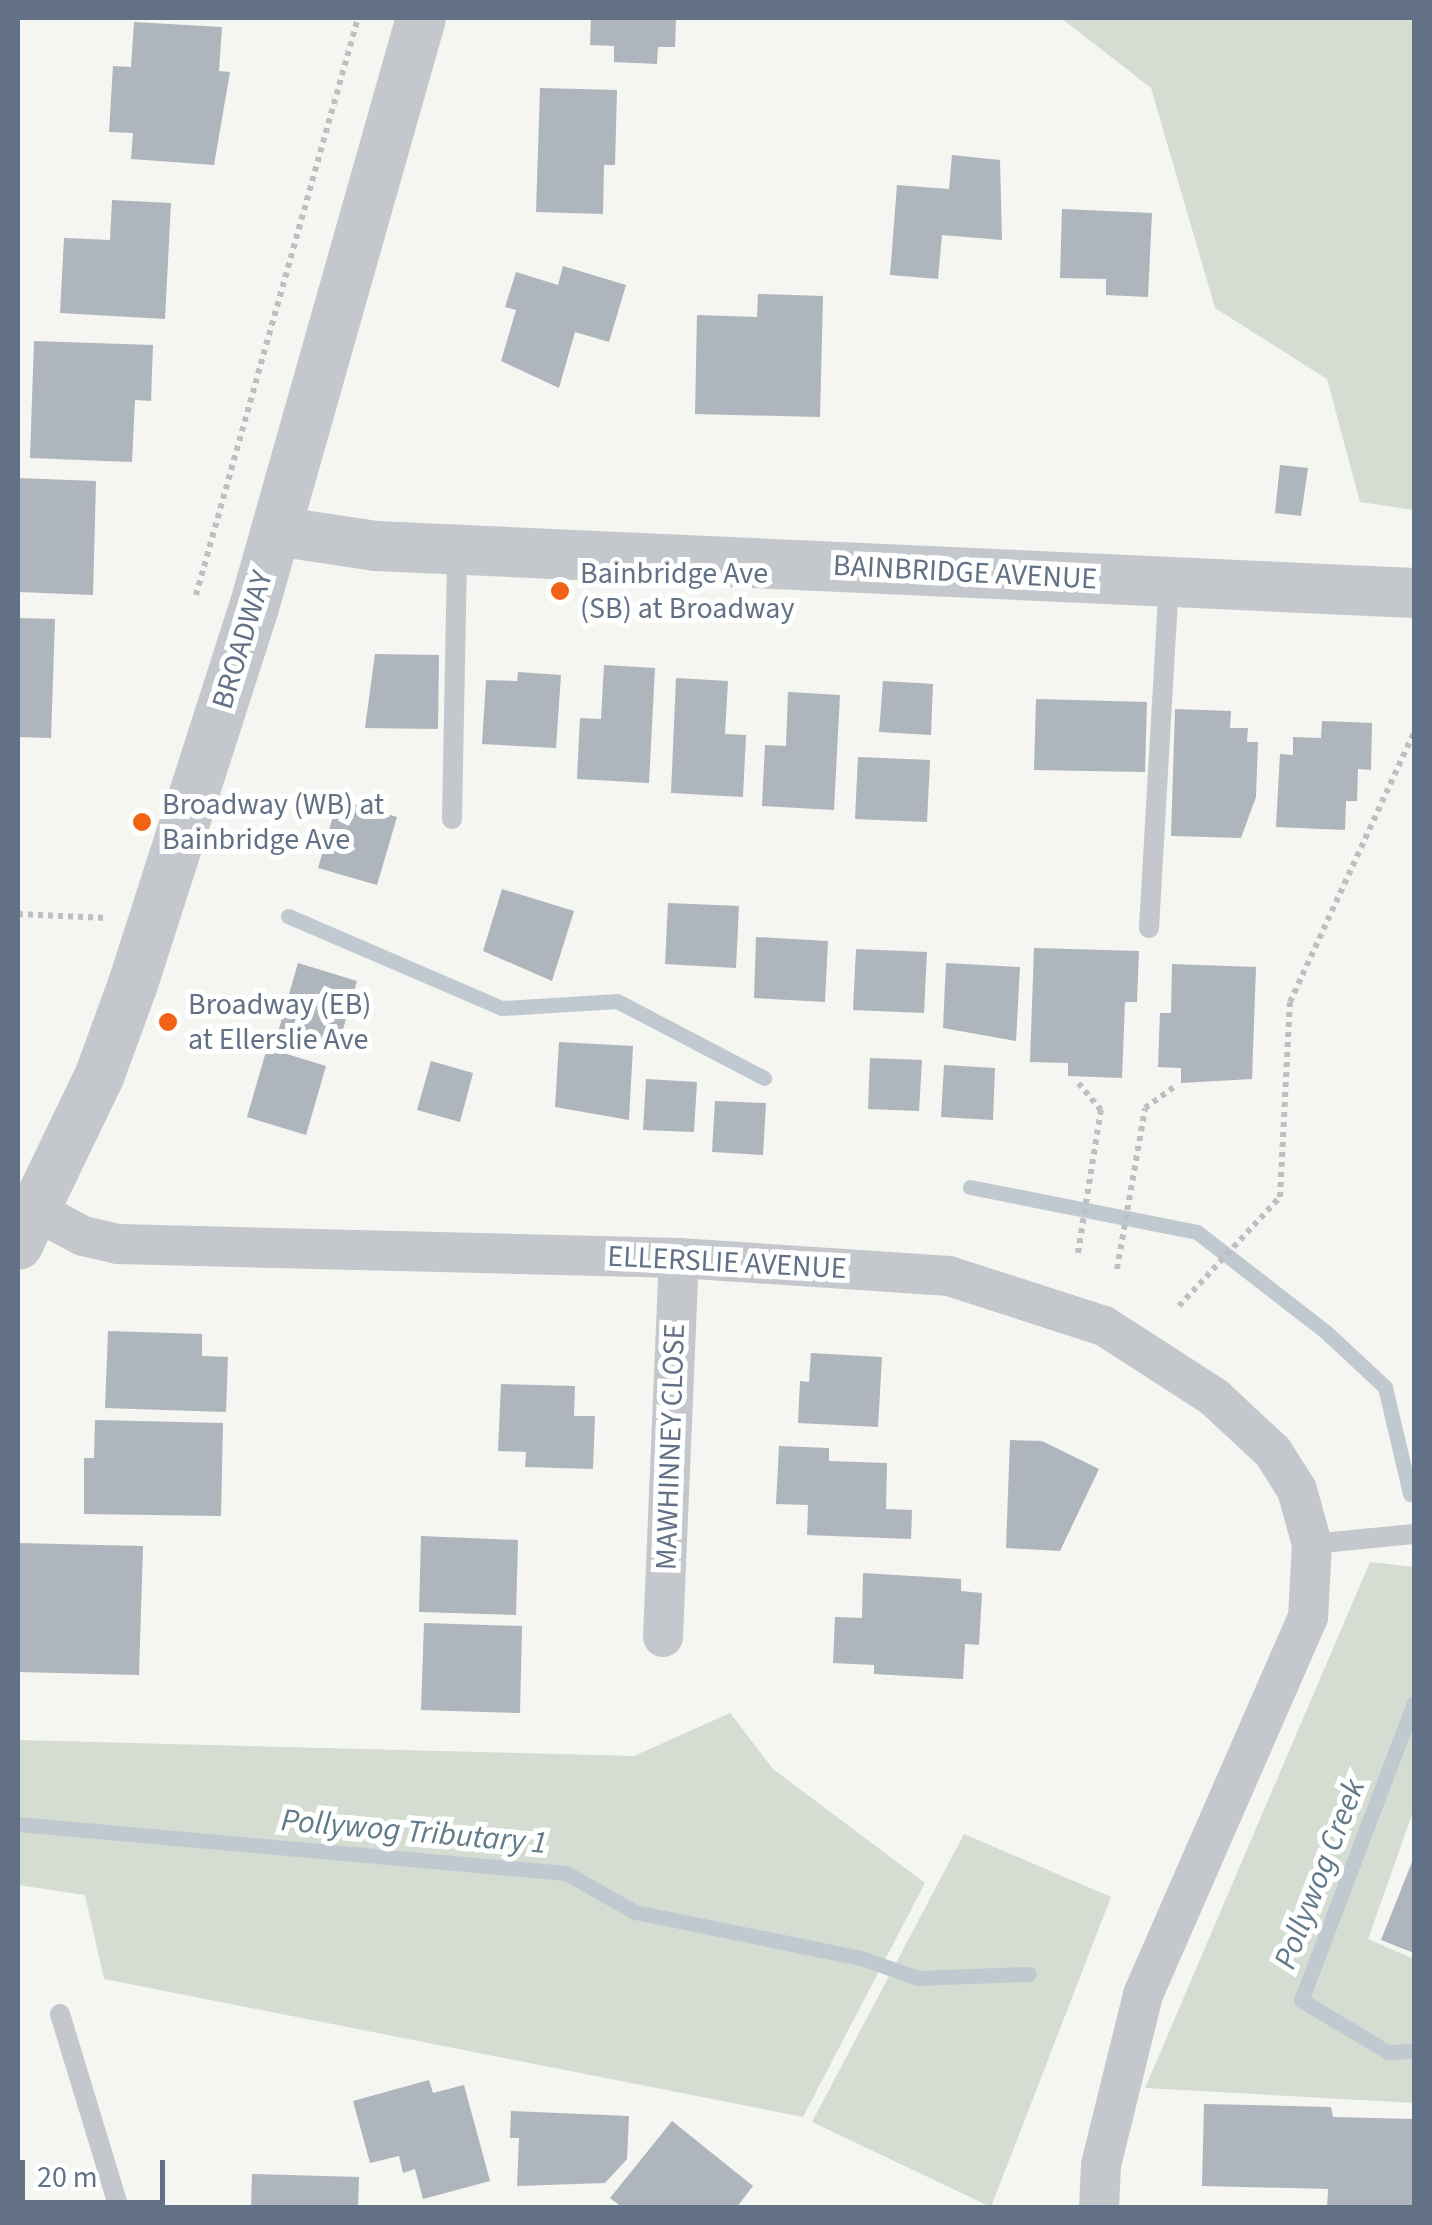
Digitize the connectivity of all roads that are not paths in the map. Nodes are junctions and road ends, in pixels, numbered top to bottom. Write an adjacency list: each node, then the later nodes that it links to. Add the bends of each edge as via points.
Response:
1 (421, 18): 2 (street, BROADWAY)
2 (276, 532): 3 (street, BAINBRIDGE AVENUE, via 376,546); 8 (street, BROADWAY, via 134,984 99,1078)
3 (457, 548): 4 (street, BAINBRIDGE AVENUE); 6 (lane)
4 (1170, 583): 5 (street, BAINBRIDGE AVENUE); 7 (lane)
5 (1414, 593)
6 (452, 819)
7 (1149, 928)
8 (27, 1228): 9 (street, ELLERSLIE AVENUE, via 118,1244)
9 (679, 1258): 11 (street, ELLERSLIE AVENUE, via 948,1276 1104,1326 1214,1398 1273,1452 1298,1490); 12 (street, MAWHINNEY CLOSE)
10 (1414, 1534): 11 (lane)
11 (1312, 1544): 15 (street, ELLERSLIE AVENUE, via 1308,1617 1144,1995 1101,2165)
12 (663, 1637)
13 (60, 2014): 14 (lane)
14 (119, 2208)
15 (1100, 2208)

